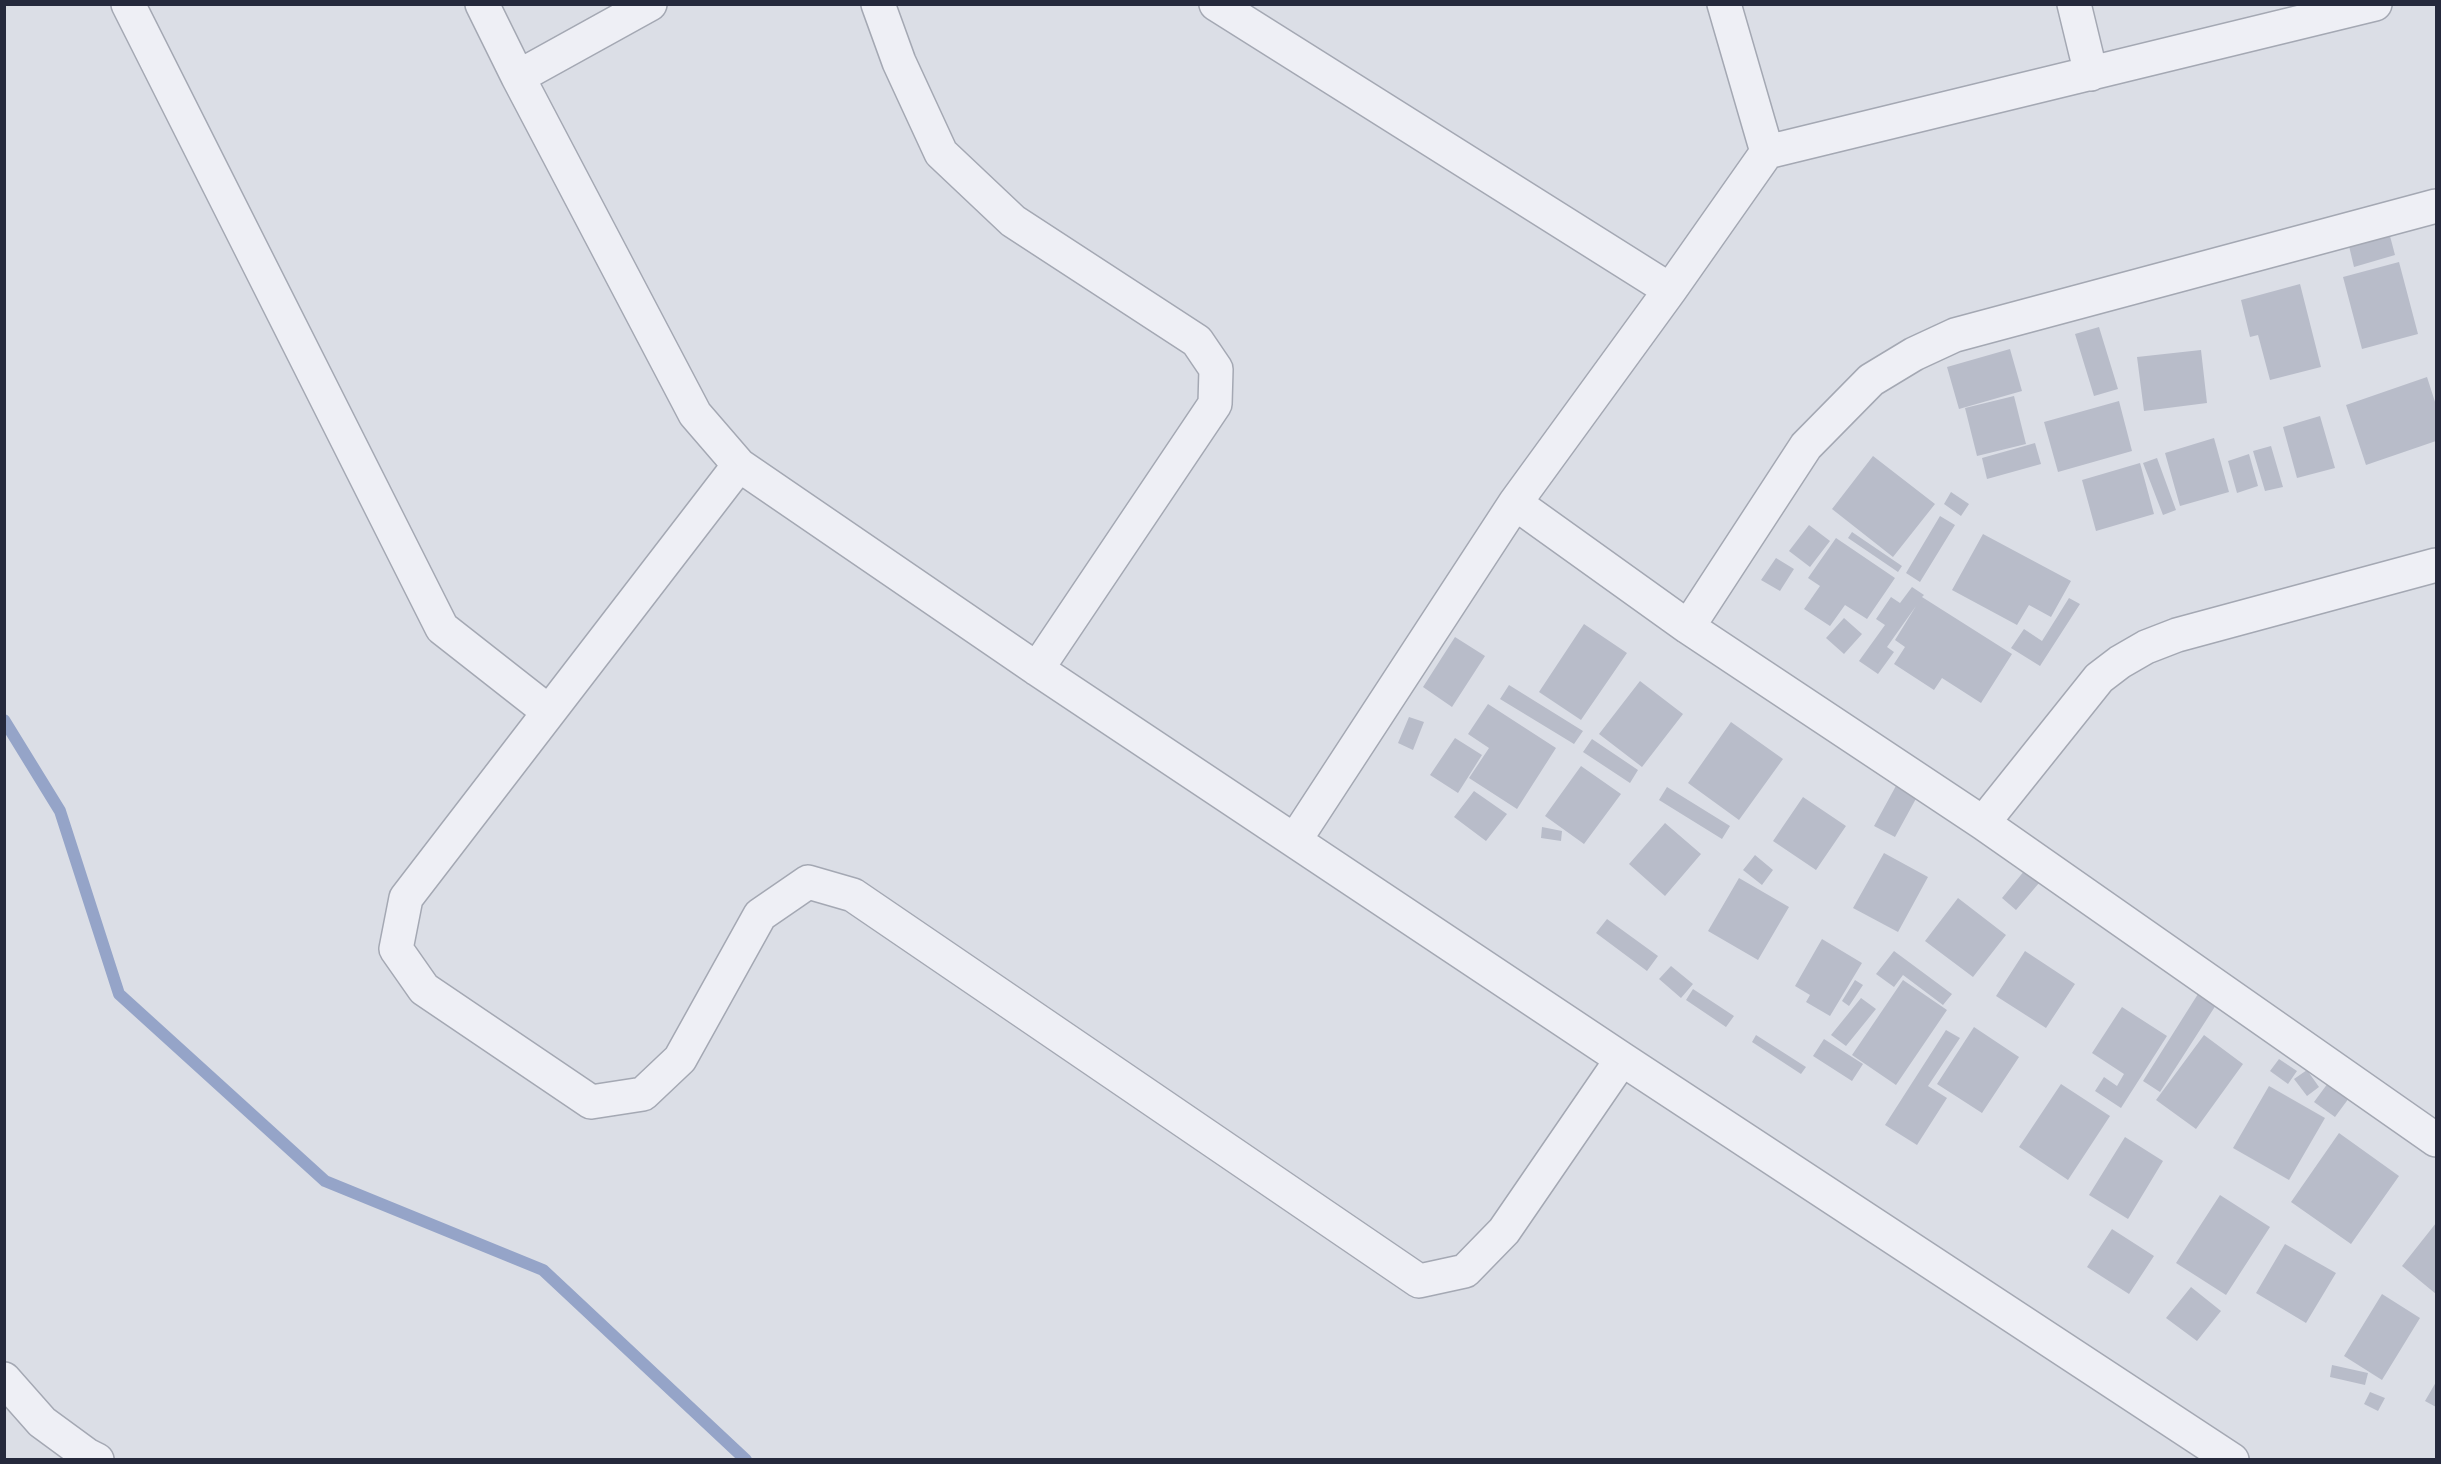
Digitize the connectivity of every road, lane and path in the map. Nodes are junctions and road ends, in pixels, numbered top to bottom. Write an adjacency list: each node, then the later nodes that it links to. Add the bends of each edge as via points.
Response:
1 (128, 4): 19 (street, via 442,628)
2 (482, 4): 10 (street)
3 (650, 4): 10 (street)
4 (878, 4): 18 (street, via 899,62 942,153 1013,221 1197,341 1216,369 1215,404)
5 (1216, 4): 13 (street)
6 (1724, 4): 11 (street)
7 (2074, 4): 9 (street)
8 (2375, 4): 9 (street)
9 (2091, 74): 11 (street)
10 (518, 77): 14 (street, via 695,414)
11 (1767, 152): 13 (street)
12 (2436, 206): 17 (street, via 1955,335 1914,354 1871,380 1806,446)
13 (1670, 290): 15 (street)
14 (739, 465): 18 (street); 19 (street)
15 (1515, 503): 17 (street); 21 (street)
16 (2436, 565): 20 (street, via 2145,647 2099,678)
17 (1688, 627): 20 (street)
18 (1037, 669): 21 (street)
19 (549, 712): 22 (street, via 406,898 396,949 424,989 591,1102 643,1095 680,1059 760,915 808,882 853,895 1419,1281 1465,1271 1504,1231)
20 (1983, 823): 23 (street)
21 (1295, 840): 22 (street)
22 (1622, 1059): 26 (street)
23 (2436, 1140)
24 (4, 1379): 25 (street, via 42,1422)
25 (90, 1458)
26 (2232, 1460)

